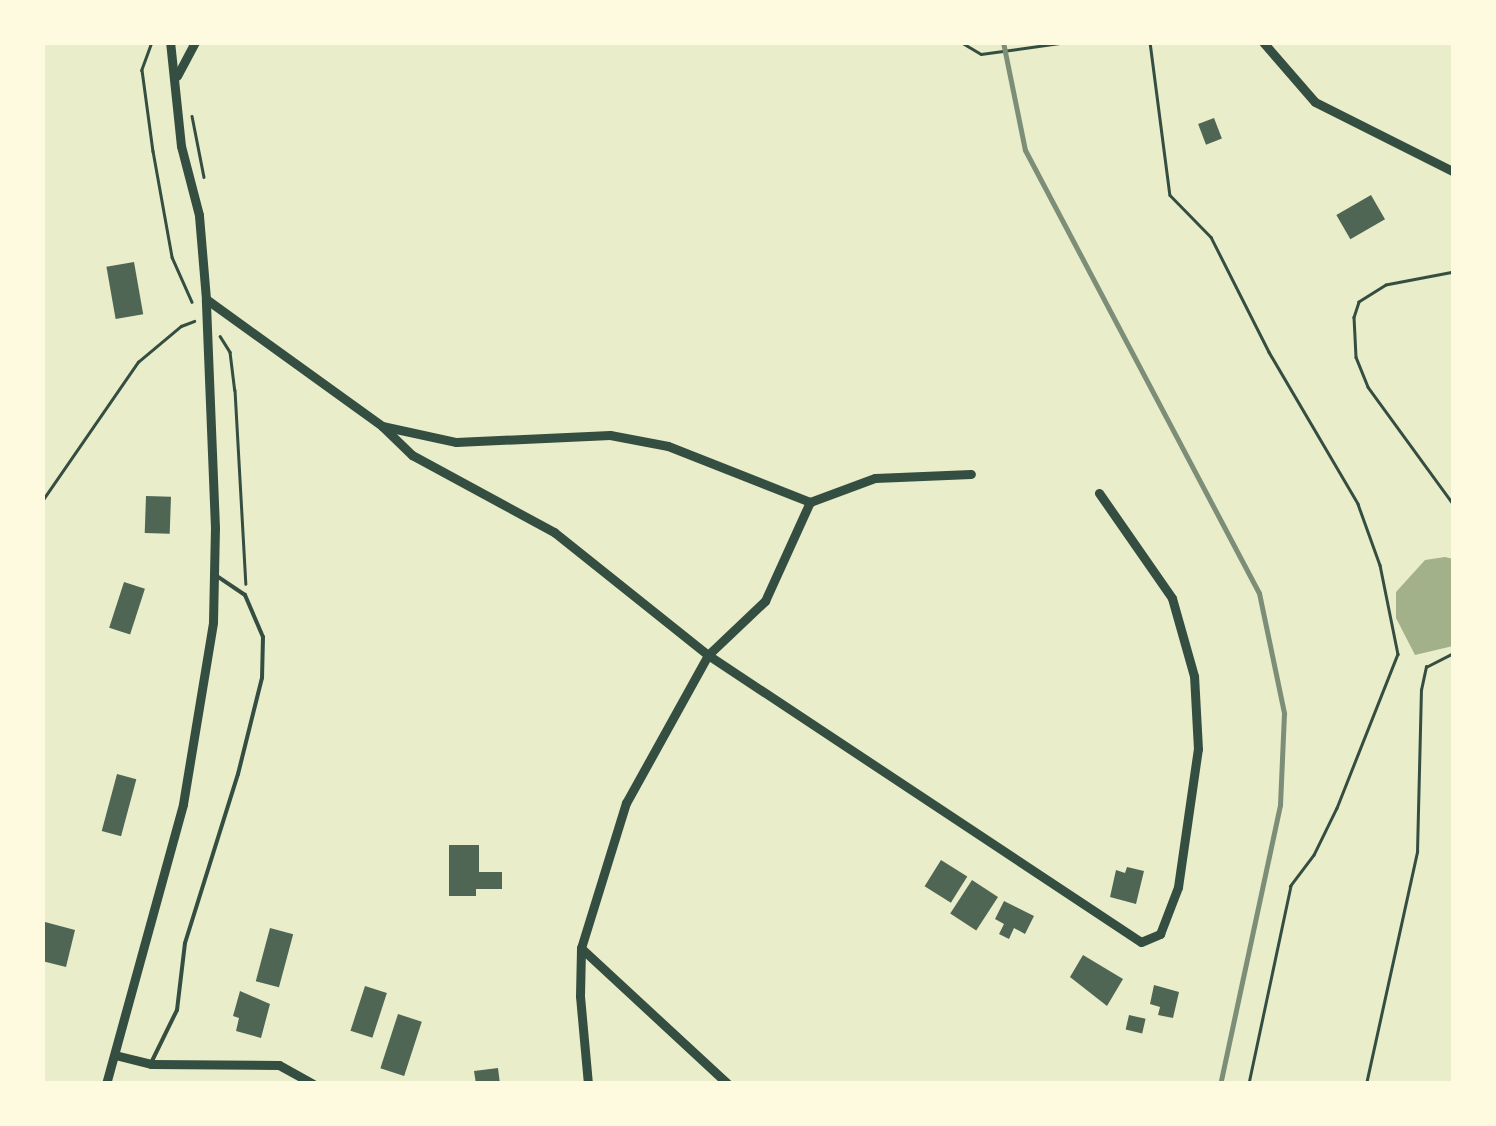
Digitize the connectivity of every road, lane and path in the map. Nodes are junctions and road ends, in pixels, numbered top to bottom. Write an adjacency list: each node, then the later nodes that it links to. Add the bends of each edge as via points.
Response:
1 (152, 42): 12 (path, via 142,70 153,151 172,258)
2 (170, 42): 8 (street)
3 (195, 42): 8 (street)
4 (961, 42): 5 (path, via 981,54)
5 (1068, 42)
6 (1150, 42): 31 (path, via 1170,196 1211,238 1358,504 1380,565 1398,654 1338,808 1291,886)
7 (1264, 42): 9 (street, via 1315,102)
8 (176, 78): 11 (street, via 180,146 199,215)
9 (1454, 172)
10 (1454, 272): 19 (path, via 1386,285 1359,302 1354,317 1356,357 1368,387)
11 (206, 299): 13 (street); 14 (street)
12 (192, 300)
13 (206, 316): 17 (path, via 181,326 138,362); 20 (street); 21 (path, via 230,352 245,504)
14 (382, 426): 18 (street, via 456,442 610,435 668,446); 23 (street, via 412,454 554,532)
15 (971, 474): 18 (street, via 875,478)
16 (1100, 492): 23 (street, via 1172,598 1194,676 1198,748 1178,887 1160,934 1141,942)
17 (42, 500)
18 (810, 502): 23 (street, via 765,601)
19 (1454, 505)
20 (216, 575): 21 (lane); 25 (street, via 183,804)
21 (245, 595): 26 (lane, via 263,637 262,678 185,943 177,1010)
22 (1454, 653): 32 (path, via 1426,667 1423,678 1417,852)
23 (708, 656): 24 (street, via 626,803)
24 (581, 948): 29 (street); 30 (street)
25 (115, 1056): 26 (street); 27 (street)
26 (150, 1064): 28 (street, via 279,1065)
27 (106, 1084)
28 (313, 1084)
29 (588, 1084)
30 (728, 1084)
31 (1249, 1084)
32 (1366, 1084)

